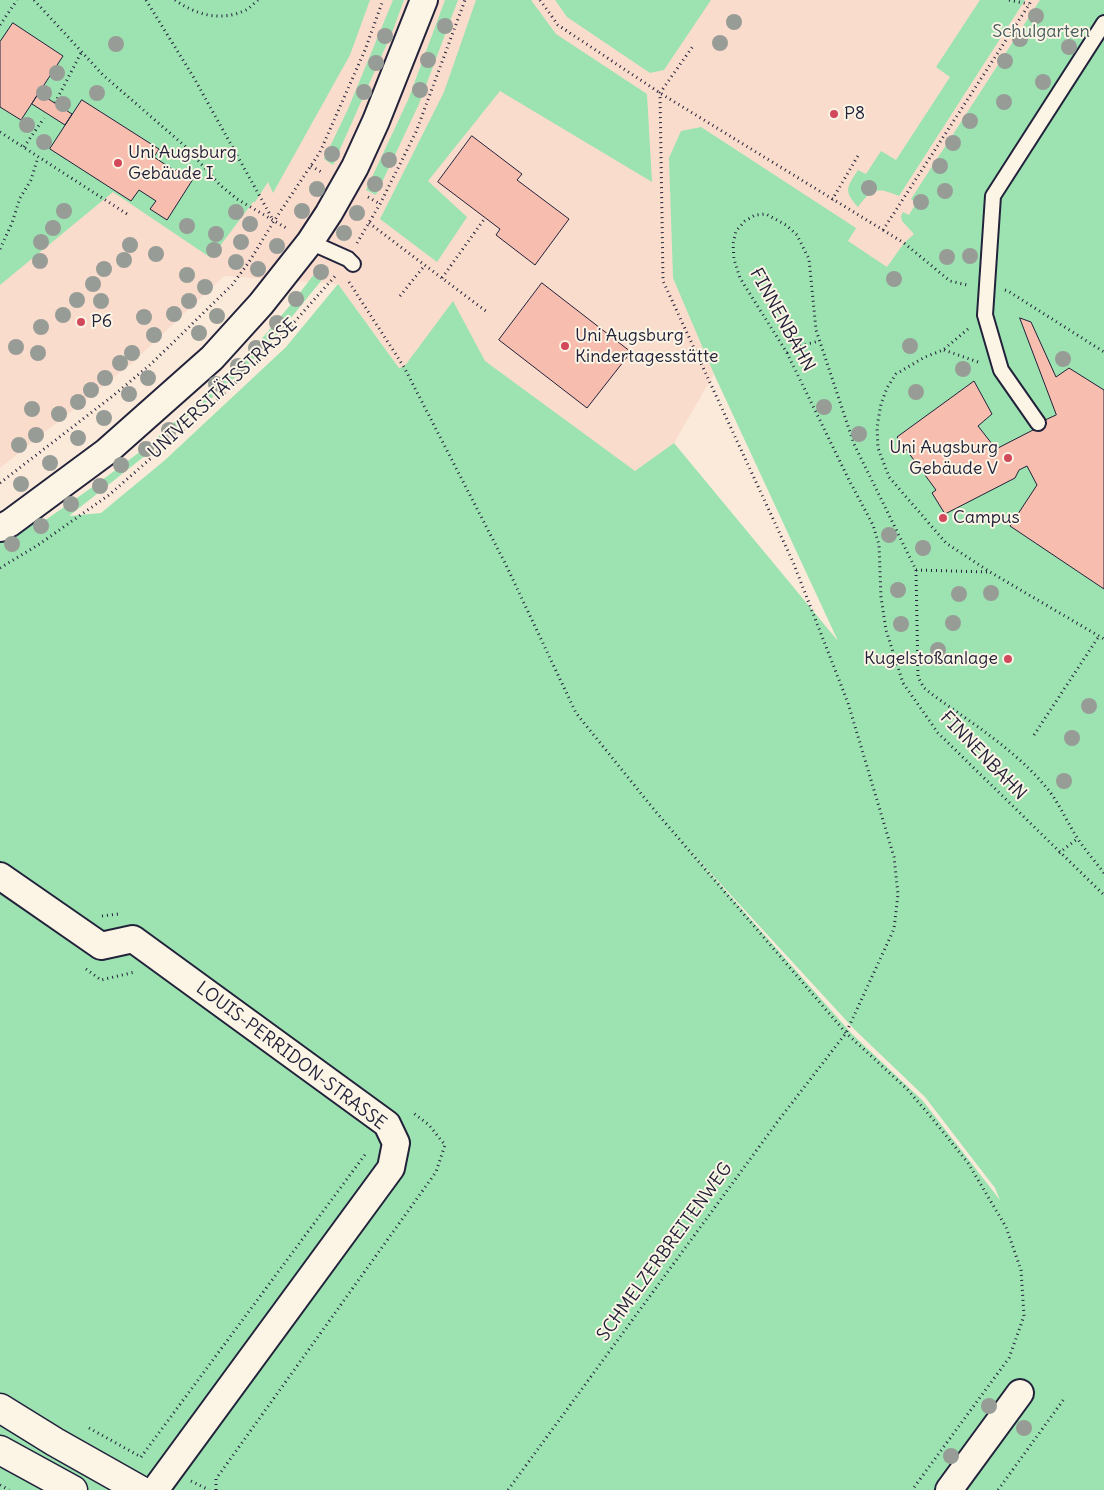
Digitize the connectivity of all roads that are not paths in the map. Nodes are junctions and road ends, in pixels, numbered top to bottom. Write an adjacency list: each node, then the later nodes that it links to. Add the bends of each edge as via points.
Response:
1 (424, 0): 3 (street, UNIVERSITÄTSSTRASSE, via 355,167)
2 (1104, 23): 5 (lane, via 993,196 985,316 1001,370)
3 (310, 242): 4 (lane); 6 (street, UNIVERSITÄTSSTRASSE, via 261,304 212,358 106,452)
4 (347, 264)
5 (1038, 423)
6 (0, 528)
7 (0, 876): 11 (street, LOUIS-PERRIDON-STRASSE, via 101,946 133,939 387,1124 396,1144 391,1168)
8 (1020, 1393): 14 (street)
9 (0, 1408): 13 (street)
10 (0, 1450): 12 (street)
11 (162, 1480)
12 (73, 1490)
13 (140, 1490)
14 (949, 1490)

